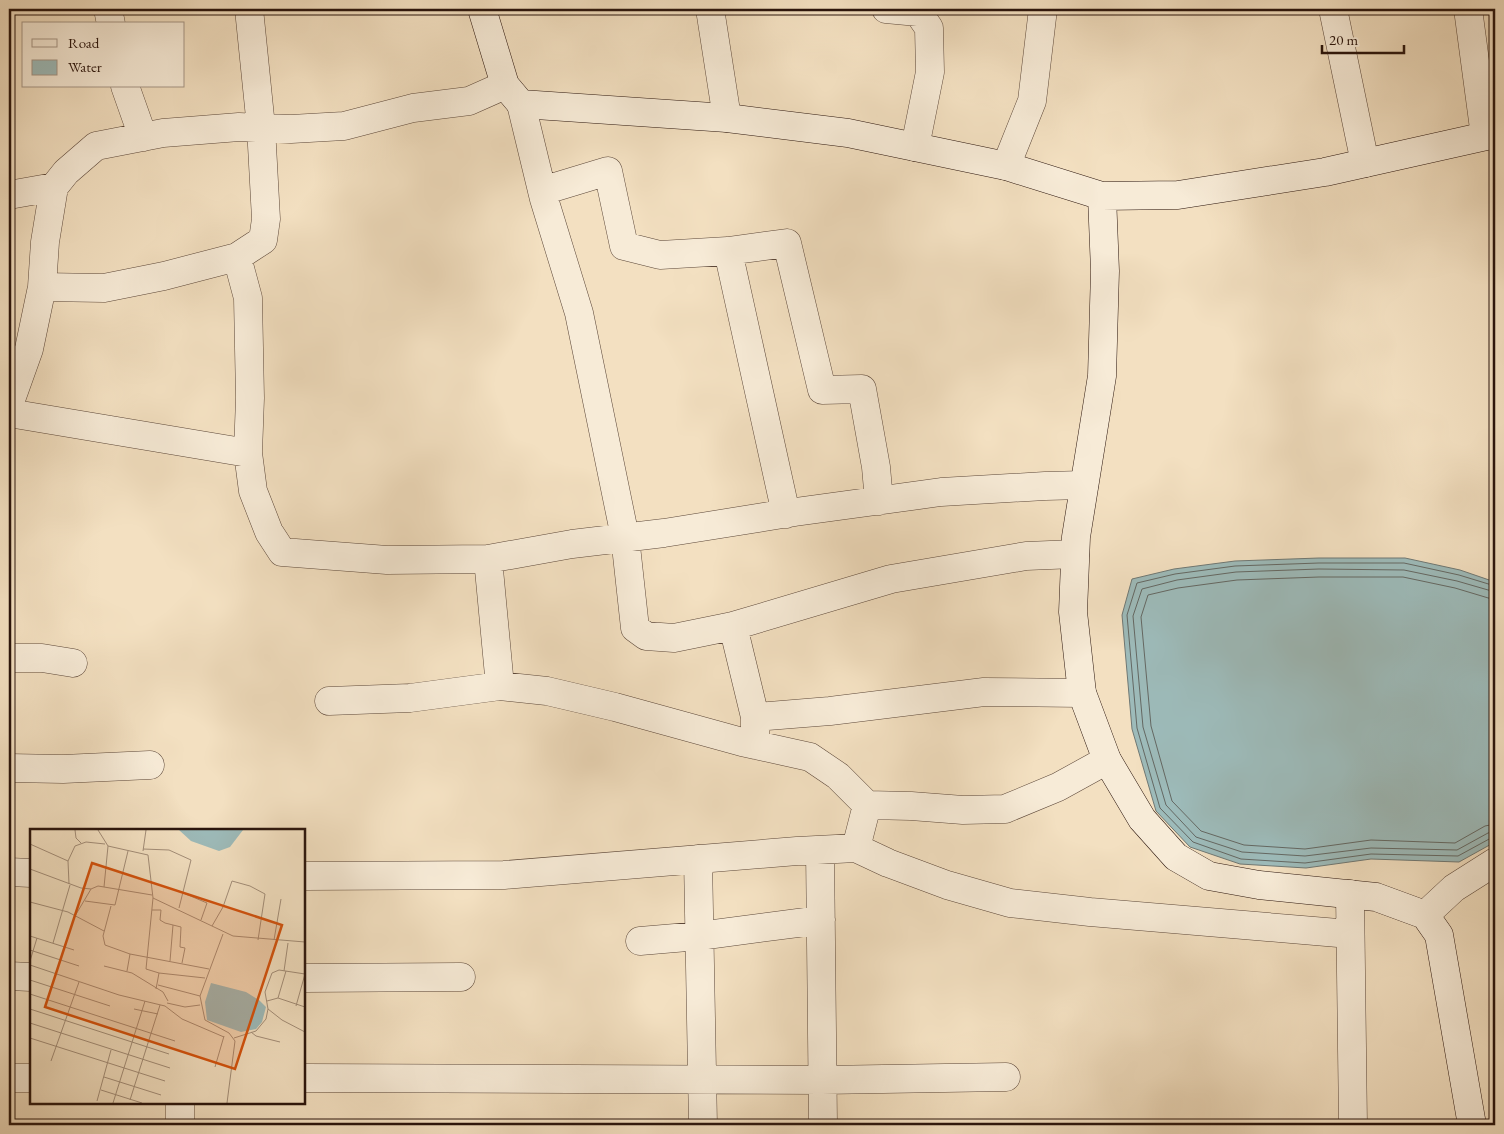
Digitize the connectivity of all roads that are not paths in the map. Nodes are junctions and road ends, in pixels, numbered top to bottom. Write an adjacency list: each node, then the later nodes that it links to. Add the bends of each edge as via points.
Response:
1 (108, 9): 9 (street)
2 (249, 9): 13 (street)
3 (482, 9): 11 (street)
4 (710, 9): 12 (street)
5 (886, 9): 16 (street, via 918,12 929,28 930,72)
6 (1043, 9): 18 (street, via 1032,101)
7 (1333, 9): 17 (street)
8 (1468, 9): 14 (street)
9 (111, 22)
10 (126, 88): 15 (street)
11 (513, 94): 12 (street); 13 (street, via 413,108 344,126); 20 (street)
12 (727, 118): 16 (street, via 848,133)
13 (261, 127): 15 (street); 24 (street, via 266,219 263,240)
14 (1490, 135): 17 (street)
15 (143, 137): 19 (street, via 96,146)
16 (915, 147): 18 (street)
17 (1365, 163): 22 (street, via 1178,195)
18 (1006, 166): 22 (street)
19 (54, 187): 21 (street); 25 (street)
20 (542, 191): 23 (street, via 608,172 624,246 660,255); 32 (street, via 579,313)
21 (9, 195)
22 (1102, 196): 29 (street, via 1105,271 1102,376)
23 (728, 250): 30 (street, via 787,243 822,390 862,389); 31 (street)
24 (237, 257): 25 (street, via 104,288); 28 (street, via 248,298)
25 (42, 287): 26 (street, via 29,349)
26 (9, 405)
27 (9, 413): 28 (street)
28 (248, 453): 34 (street, via 253,492 282,552 387,560)
29 (1084, 485): 30 (street, via 941,492); 33 (street)
30 (879, 501): 31 (street)
31 (786, 514): 32 (street)
32 (625, 537): 34 (street); 35 (street, via 635,628 646,636 674,638)
33 (1075, 554): 35 (street, via 1026,556 890,579); 39 (street, via 1073,612)
34 (488, 559): 38 (street)
35 (733, 626): 41 (street)
36 (9, 658): 37 (street, via 42,658)
37 (73, 663)
38 (500, 686): 40 (street, via 410,698); 42 (street, via 547,691)
39 (1082, 693): 41 (street, via 984,692); 43 (street)
40 (329, 701)
41 (755, 717): 42 (street)
42 (755, 745): 46 (street, via 810,757 838,776)
43 (1106, 760): 46 (street, via 1058,787 1004,809); 54 (street, via 1142,819 1176,857 1209,876 1259,885)
44 (150, 765): 45 (street)
45 (9, 768)
46 (868, 805): 47 (street)
47 (856, 848): 48 (street); 57 (street, via 930,879 1010,903)
48 (820, 850): 49 (street); 56 (street)
49 (698, 859): 53 (street, via 504,875); 58 (street)
50 (1495, 862): 55 (street, via 1454,888)
51 (9, 872): 52 (street)
52 (30, 873)
53 (305, 876)
54 (1350, 894): 55 (street, via 1376,897); 57 (street)
55 (1426, 915): 75 (street, via 1439,936)
56 (821, 920): 58 (street); 69 (street)
57 (1350, 934): 74 (street)
58 (699, 936): 59 (street); 68 (street)
59 (640, 941)
60 (9, 976): 61 (street)
61 (30, 976)
62 (461, 977): 63 (street)
63 (305, 978)
64 (1006, 1077): 69 (street)
65 (9, 1078): 66 (street)
66 (30, 1078)
67 (305, 1078): 68 (street)
68 (702, 1080): 69 (street); 72 (street)
69 (822, 1080): 73 (street)
70 (180, 1104): 71 (street)
71 (180, 1125)
72 (703, 1125)
73 (823, 1125)
74 (1353, 1125)
75 (1472, 1125)

